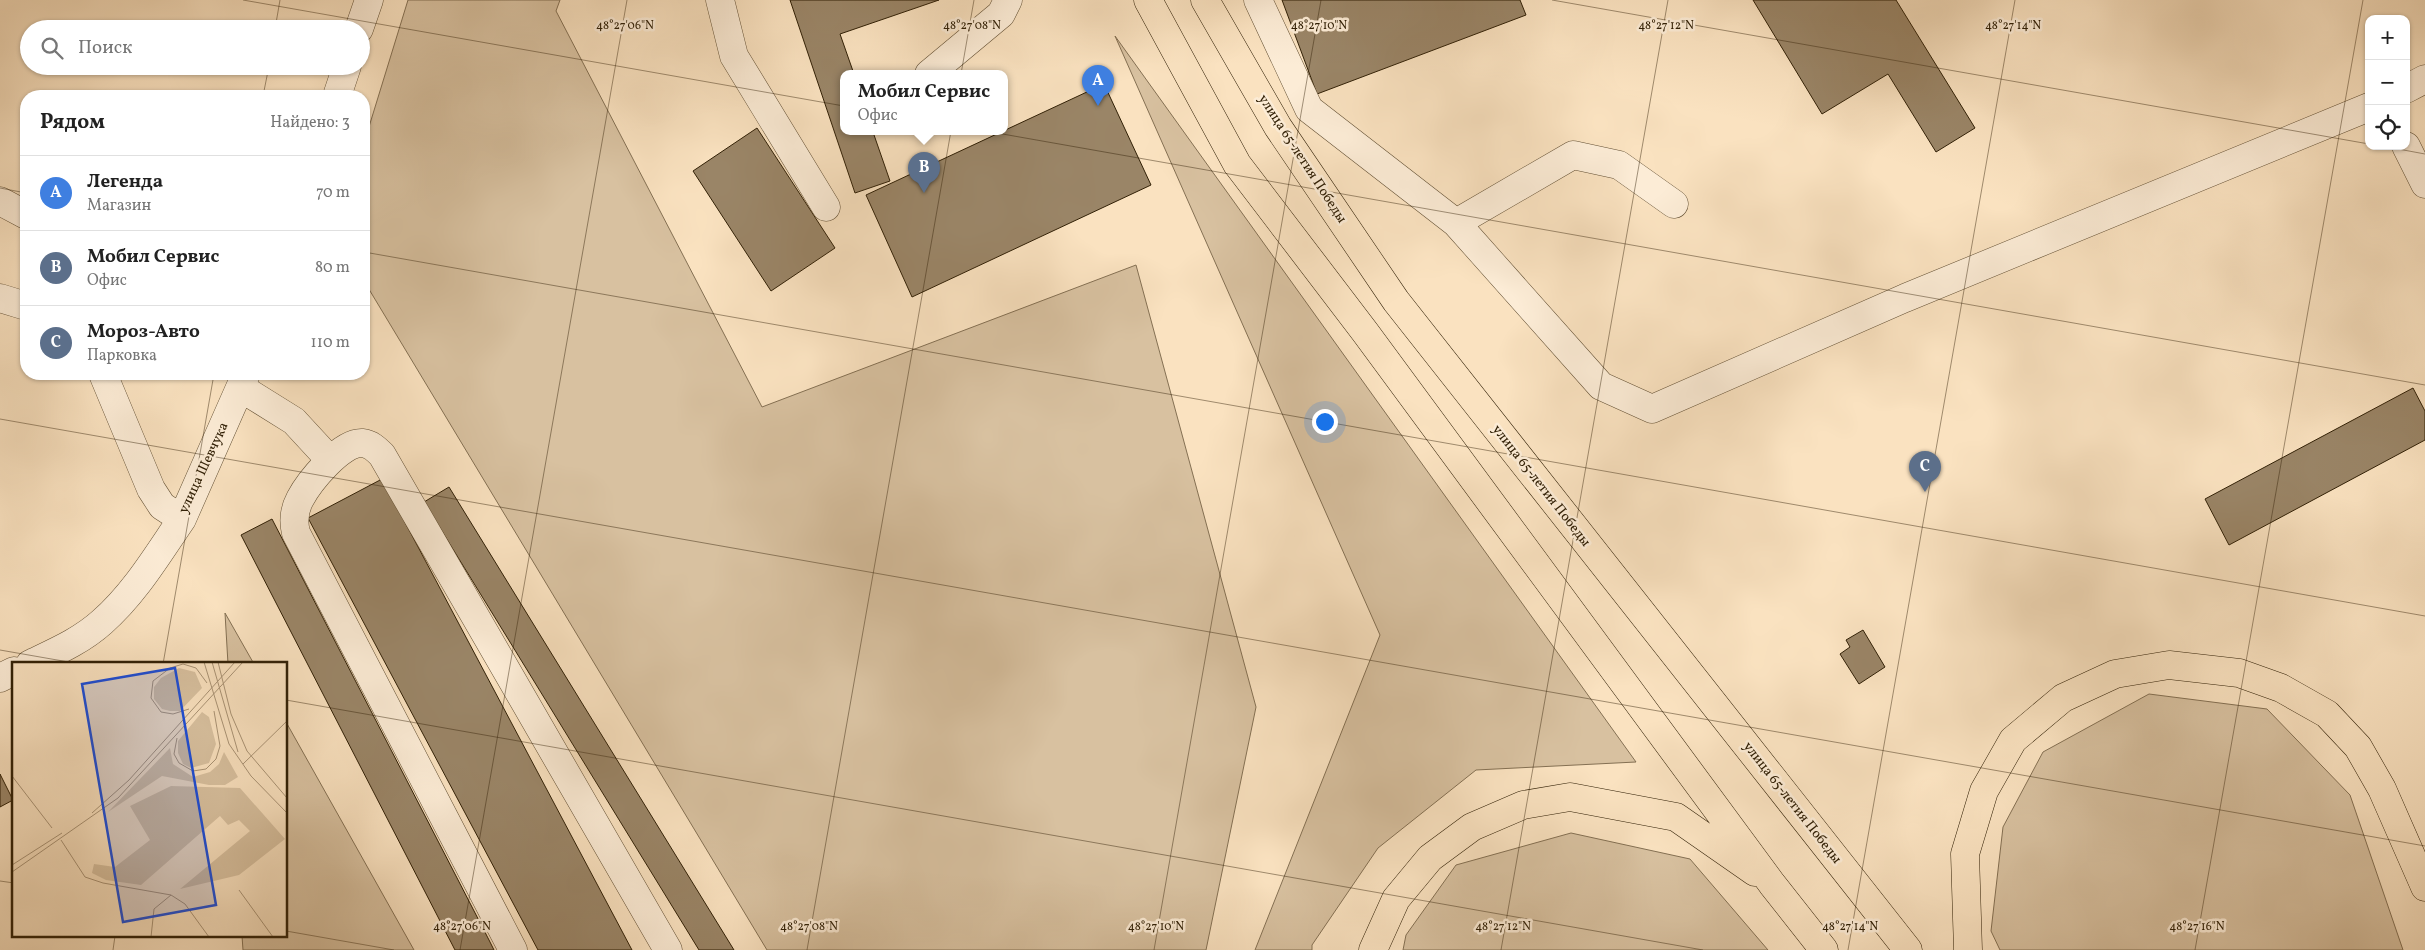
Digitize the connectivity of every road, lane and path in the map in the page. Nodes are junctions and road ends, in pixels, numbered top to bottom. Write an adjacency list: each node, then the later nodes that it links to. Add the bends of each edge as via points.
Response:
1 (369, 0): 7 (street)
2 (720, 0): 18 (street, via 734,56)
3 (1008, 0): 8 (street, via 1001,14)
4 (1148, 0): 30 (main road, via 1237,164 1365,332)
5 (1205, 0): 36 (main road, улица 65-летия Победы, via 1278,127 1396,301)
6 (1258, 0): 20 (street, via 1309,109)
7 (362, 20)
8 (934, 70)
9 (344, 75): 12 (street)
10 (2425, 79): 11 (street)
11 (2410, 87)
12 (339, 90)
13 (2365, 109): 20 (street, via 1906,298 1652,409 1601,386)
14 (2408, 150): 15 (street)
15 (2425, 184)
16 (0, 201): 19 (street)
17 (1674, 204): 20 (street, via 1619,164 1573,155)
18 (826, 208)
19 (20, 212)
20 (1456, 222)
21 (0, 298): 22 (street)
22 (20, 304)
23 (106, 380): 26 (street, улица Шевчука, via 151,489 162,506)
24 (244, 381): 25 (street, via 294,421); 26 (street, улица Шевчука)
25 (330, 460): 32 (street, via 300,498 294,522 296,532); 33 (street, via 361,443 372,445 382,454)
26 (182, 519): 27 (street, via 139,582 102,622 69,646)
27 (34, 662)
28 (12, 672): 29 (street)
29 (0, 678)
30 (1772, 884): 34 (main road, via 1676,817 1570,797 1523,805 1472,827 1430,858 1396,899); 35 (main road)
31 (2425, 887): 37 (main road, via 2382,789 2358,747 2328,714 2281,688 2239,673 2169,665 2115,674 2063,698 2013,740 1984,791 1965,854)
32 (513, 950)
33 (668, 950)
34 (1373, 950)
35 (1824, 950)
36 (1908, 950)
37 (1968, 950)

